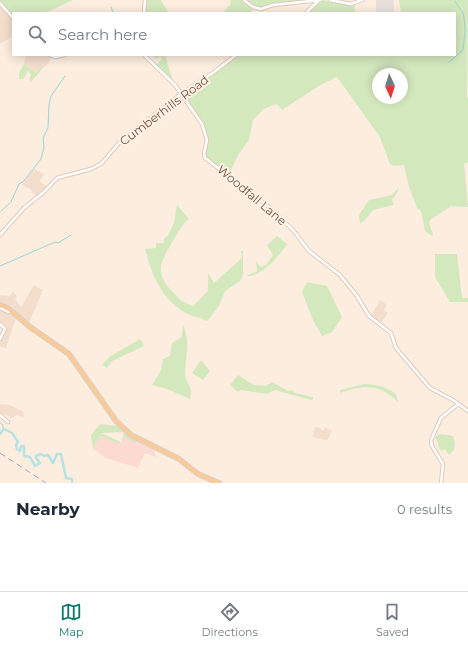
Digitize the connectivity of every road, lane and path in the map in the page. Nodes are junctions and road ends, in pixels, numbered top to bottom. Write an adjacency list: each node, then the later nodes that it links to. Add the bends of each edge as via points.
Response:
1 (146, 0): 8 (street)
2 (244, 0): 3 (street, via 261,9 273,5)
3 (318, 0): 4 (street); 9 (street)
4 (321, 0)
5 (330, 0): 6 (street, via 351,4)
6 (362, 0)
7 (0, 3): 10 (street)
8 (144, 12)
9 (307, 12)
10 (12, 17)
11 (145, 56): 13 (street)
12 (235, 56): 13 (street, Cumberhills Road)
13 (181, 94): 14 (street, Cumberhills Road, via 119,143 101,164 57,178 24,208); 19 (street, Woodfall Lane, via 205,129 205,158 268,206 293,230 305,247 340,275 369,316 391,333 396,348 430,388)
14 (0, 235)
15 (0, 307): 16 (street); 23 (main road, via 11,310 30,327 69,354 125,431 179,459 198,474)
16 (9, 312)
17 (0, 324): 18 (street, via 5,329)
18 (0, 339)
19 (458, 404): 20 (street); 24 (street, via 441,418 431,440 443,464)
20 (468, 411)
21 (0, 415): 22 (street)
22 (8, 422)
23 (219, 483)
24 (441, 483)

